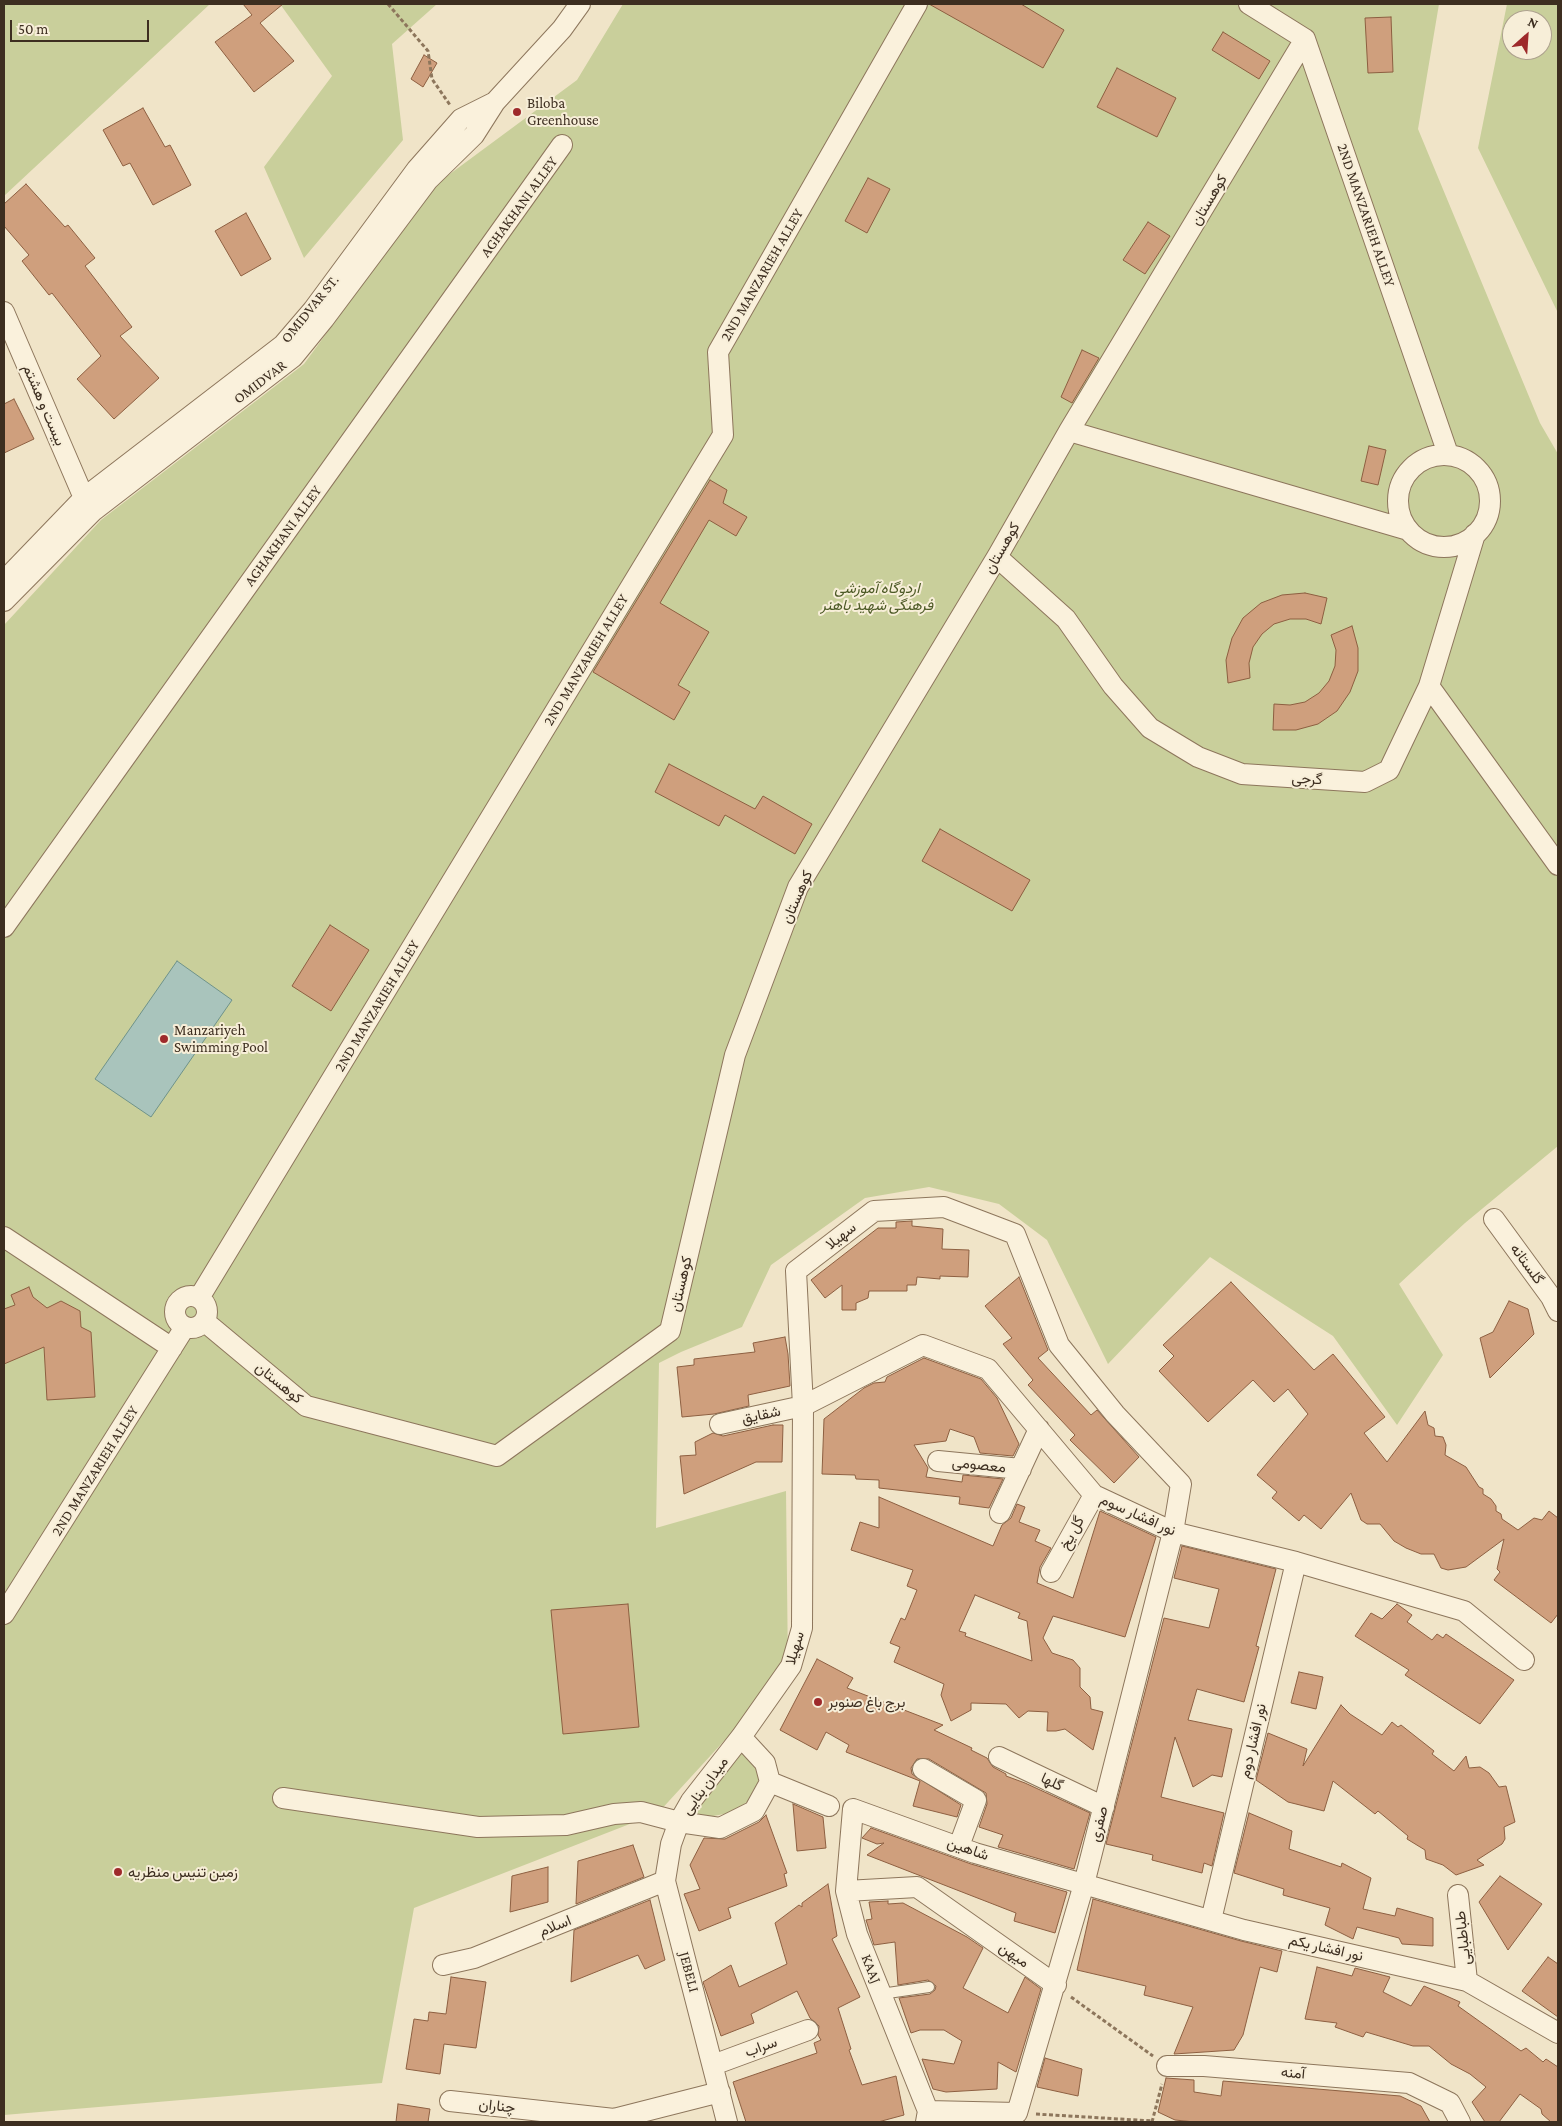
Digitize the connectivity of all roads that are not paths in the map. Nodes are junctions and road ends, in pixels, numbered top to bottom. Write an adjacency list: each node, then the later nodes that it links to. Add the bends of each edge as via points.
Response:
1 (580, 4): 5 (street, OMIDVAR ST., via 562,29)
2 (917, 4): 22 (street, 2ND MANZARIEH ALLEY, via 718,352 723,435)
3 (1250, 4): 4 (street)
4 (1305, 39): 9 (street, کوهستان); 10 (street, 2ND MANZARIEH ALLEY)
5 (495, 102): 8 (street, OMIDVAR, via 474,135 428,180); 8 (street, OMIDVAR ST., via 461,119 417,169)
6 (562, 145): 19 (street, AGHAKHANI ALLEY)
7 (4, 312): 11 (street, بیست و هشتم)
8 (319, 314): 11 (street, OMIDVAR, via 288,351)
9 (1069, 431): 12 (street); 14 (street, کوهستان)
10 (1448, 454): 12 (street, via 1418,462 1403,479 1397,502 1400,517); 13 (street, via 1475,467 1490,493 1485,522)
11 (89, 505): 15 (street); 16 (street)
12 (1408, 530): 13 (street, via 1433,546 1448,547 1463,543)
13 (1476, 534): 17 (street, گرجی)
14 (997, 557): 17 (street, گرجی, via 1066,619 1113,686 1150,728 1198,757 1242,774 1365,782 1389,770); 24 (street, کوهستان, via 798,887 735,1055 670,1330 498,1456 306,1406)
15 (4, 580)
16 (4, 601)
17 (1429, 686): 18 (street)
18 (1558, 865)
19 (4, 927)
20 (1494, 1219): 23 (street, گلستانه, via 1551,1296)
21 (4, 1237): 25 (street)
22 (199, 1298): 24 (street, via 207,1315); 24 (street, via 188,1296 176,1306 176,1318)
23 (1558, 1311)
24 (195, 1324): 25 (street, 2ND MANZARIEH ALLEY)
25 (172, 1348): 36 (street, 2ND MANZARIEH ALLEY)
26 (803, 1406): 27 (street, شقایق); 28 (street, نور افشار سوم, via 923,1344 988,1369); 33 (street, سهیلا, via 796,1271 874,1211 944,1207 1015,1234 1059,1345 1115,1414 1181,1484); 38 (street, سهیلا, via 802,1628 791,1666)
27 (720, 1424)
28 (1039, 1429): 30 (street, معصومی); 31 (street, نور افشار سوم)
29 (938, 1461): 30 (street, معصومی)
30 (1021, 1469): 32 (street, معصومی)
31 (1094, 1495): 33 (street, نور افشار سوم); 35 (street, گل یخ)
32 (1000, 1513)
33 (1173, 1532): 34 (street, نور افشار سوم); 44 (street, صفری)
34 (1296, 1562): 37 (street, نور افشار سوم, via 1464,1611); 52 (street, نور افشار دوم)
35 (1051, 1572)
36 (4, 1614)
37 (1524, 1660)
38 (741, 1737): 41 (street, via 765,1763); 46 (street, میدان بنایی, via 697,1793)
39 (999, 1757): 44 (street, گلها)
40 (923, 1769): 47 (street, via 976,1800)
41 (770, 1782): 43 (street); 46 (street, میدان بنایی, via 754,1811 720,1828)
42 (283, 1798): 46 (street, via 478,1827 566,1825 614,1814 641,1812)
43 (829, 1806)
44 (1104, 1807): 49 (street, صفری)
45 (853, 1809): 47 (street, شاهین); 50 (street, KAAJ)
46 (679, 1822): 48 (street, JEBELI, via 671,1844)
47 (959, 1846): 49 (street, شاهین)
48 (665, 1881): 53 (street, اسلام, via 474,1958); 60 (street, JEBELI)
49 (1084, 1884): 52 (street, نور افشار یکم); 55 (street, صفری)
50 (846, 1891): 55 (street, میهن, via 917,1887); 57 (street, KAAJ, via 857,1934)
51 (1458, 1895): 54 (street, طباطبایی)
52 (1211, 1920): 54 (street, نور افشار یکم)
53 (443, 1965)
54 (1467, 1981): 59 (street, نور افشار یکم)
55 (1056, 1985): 64 (street, صفری, via 1017,2113)
56 (929, 1987): 57 (lane)
57 (882, 1994): 64 (street, KAAJ)
58 (808, 2030): 60 (street, سراب)
59 (1558, 2033)
60 (713, 2064): 62 (street, JEBELI)
61 (1167, 2066): 67 (street, آمنه, via 1204,2066 1409,2083 1450,2103)
62 (720, 2092): 65 (street, چناران); 66 (street, JEBELI)
63 (450, 2100): 65 (street, چناران)
64 (927, 2117)
65 (614, 2120)
66 (727, 2122)
67 (1460, 2122)

